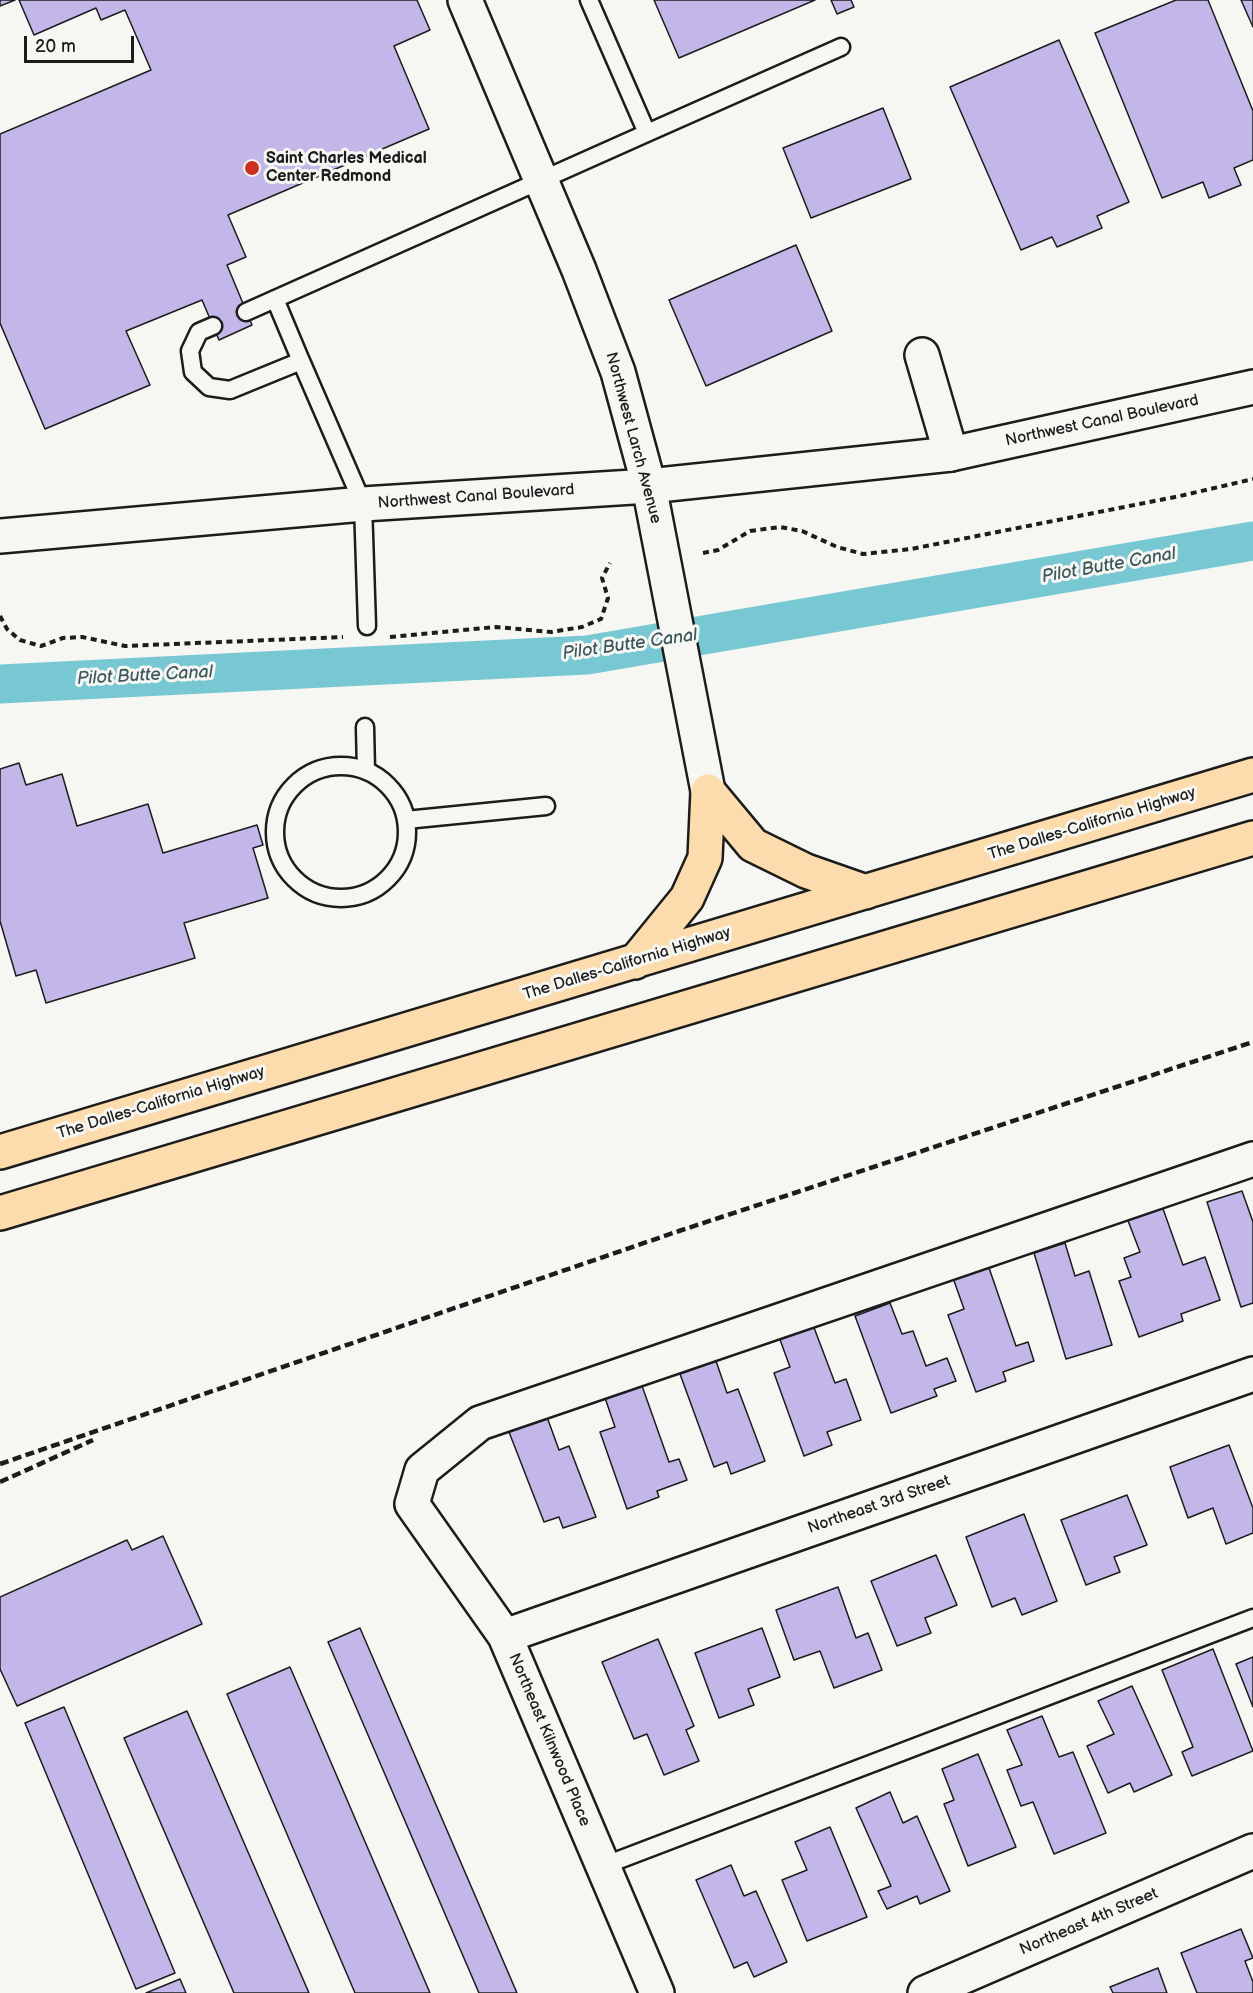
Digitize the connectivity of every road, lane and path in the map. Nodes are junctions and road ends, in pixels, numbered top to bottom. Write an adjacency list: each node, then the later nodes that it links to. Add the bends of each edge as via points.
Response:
1 (465, 0): 5 (street, Northwest Larch Avenue)
2 (589, 0): 4 (lane)
3 (841, 47): 4 (lane)
4 (647, 133): 5 (lane)
5 (539, 179): 6 (lane); 14 (street, Northwest Larch Avenue, via 618,372)
6 (275, 299): 7 (lane); 10 (lane)
7 (246, 312)
8 (213, 326): 10 (lane, via 199,332 190,351 193,372 209,387 230,390)
9 (922, 355): 12 (street)
10 (301, 361): 15 (lane)
11 (1253, 387): 12 (street, Northwest Canal Boulevard)
12 (951, 454): 14 (street, Northwest Canal Boulevard)
13 (1253, 479): 17 (path, via 911,549 863,554 802,531 780,527 750,531 718,550)
14 (649, 486): 15 (street, Northwest Canal Boulevard); 26 (street, Northwest Larch Avenue)
15 (363, 504): 16 (street, Northwest Canal Boulevard); 20 (lane)
16 (0, 536)
17 (703, 553)
18 (610, 563): 22 (path, via 602,578 608,598 601,619 582,627 551,632 496,627)
19 (0, 616): 21 (path, via 20,640 41,646 63,638 82,637 125,646)
20 (367, 626)
21 (353, 637)
22 (389, 637)
23 (365, 727): 24 (lane)
24 (366, 771): 28 (lane, via 385,782 399,799); 28 (lane, via 345,766 323,768 303,777 288,792 278,812 275,834 279,856 290,875 327,898 370,893 388,880 401,862 407,842)
25 (1253, 775): 30 (highway, The Dalles-California Highway)
26 (708, 791): 30 (highway, via 753,845 806,871); 31 (highway, via 705,858 687,898)
27 (546, 806): 28 (lane)
28 (406, 820)
29 (1253, 838): 34 (highway)
30 (866, 892): 31 (highway, The Dalles-California Highway)
31 (635, 962): 32 (highway, The Dalles-California Highway)
32 (0, 1152)
33 (1253, 1159): 37 (street, Northeast Kilnwood Place, via 480,1423 422,1470 412,1504)
34 (0, 1214)
35 (1253, 1374): 37 (street, Northeast 3rd Street)
36 (1253, 1618): 39 (lane)
37 (505, 1636): 39 (street, Northeast Kilnwood Place)
38 (1253, 1851): 41 (street, Northeast 4th Street)
39 (603, 1866): 40 (street, Northeast Kilnwood Place)
40 (657, 1993)
41 (925, 1993)

